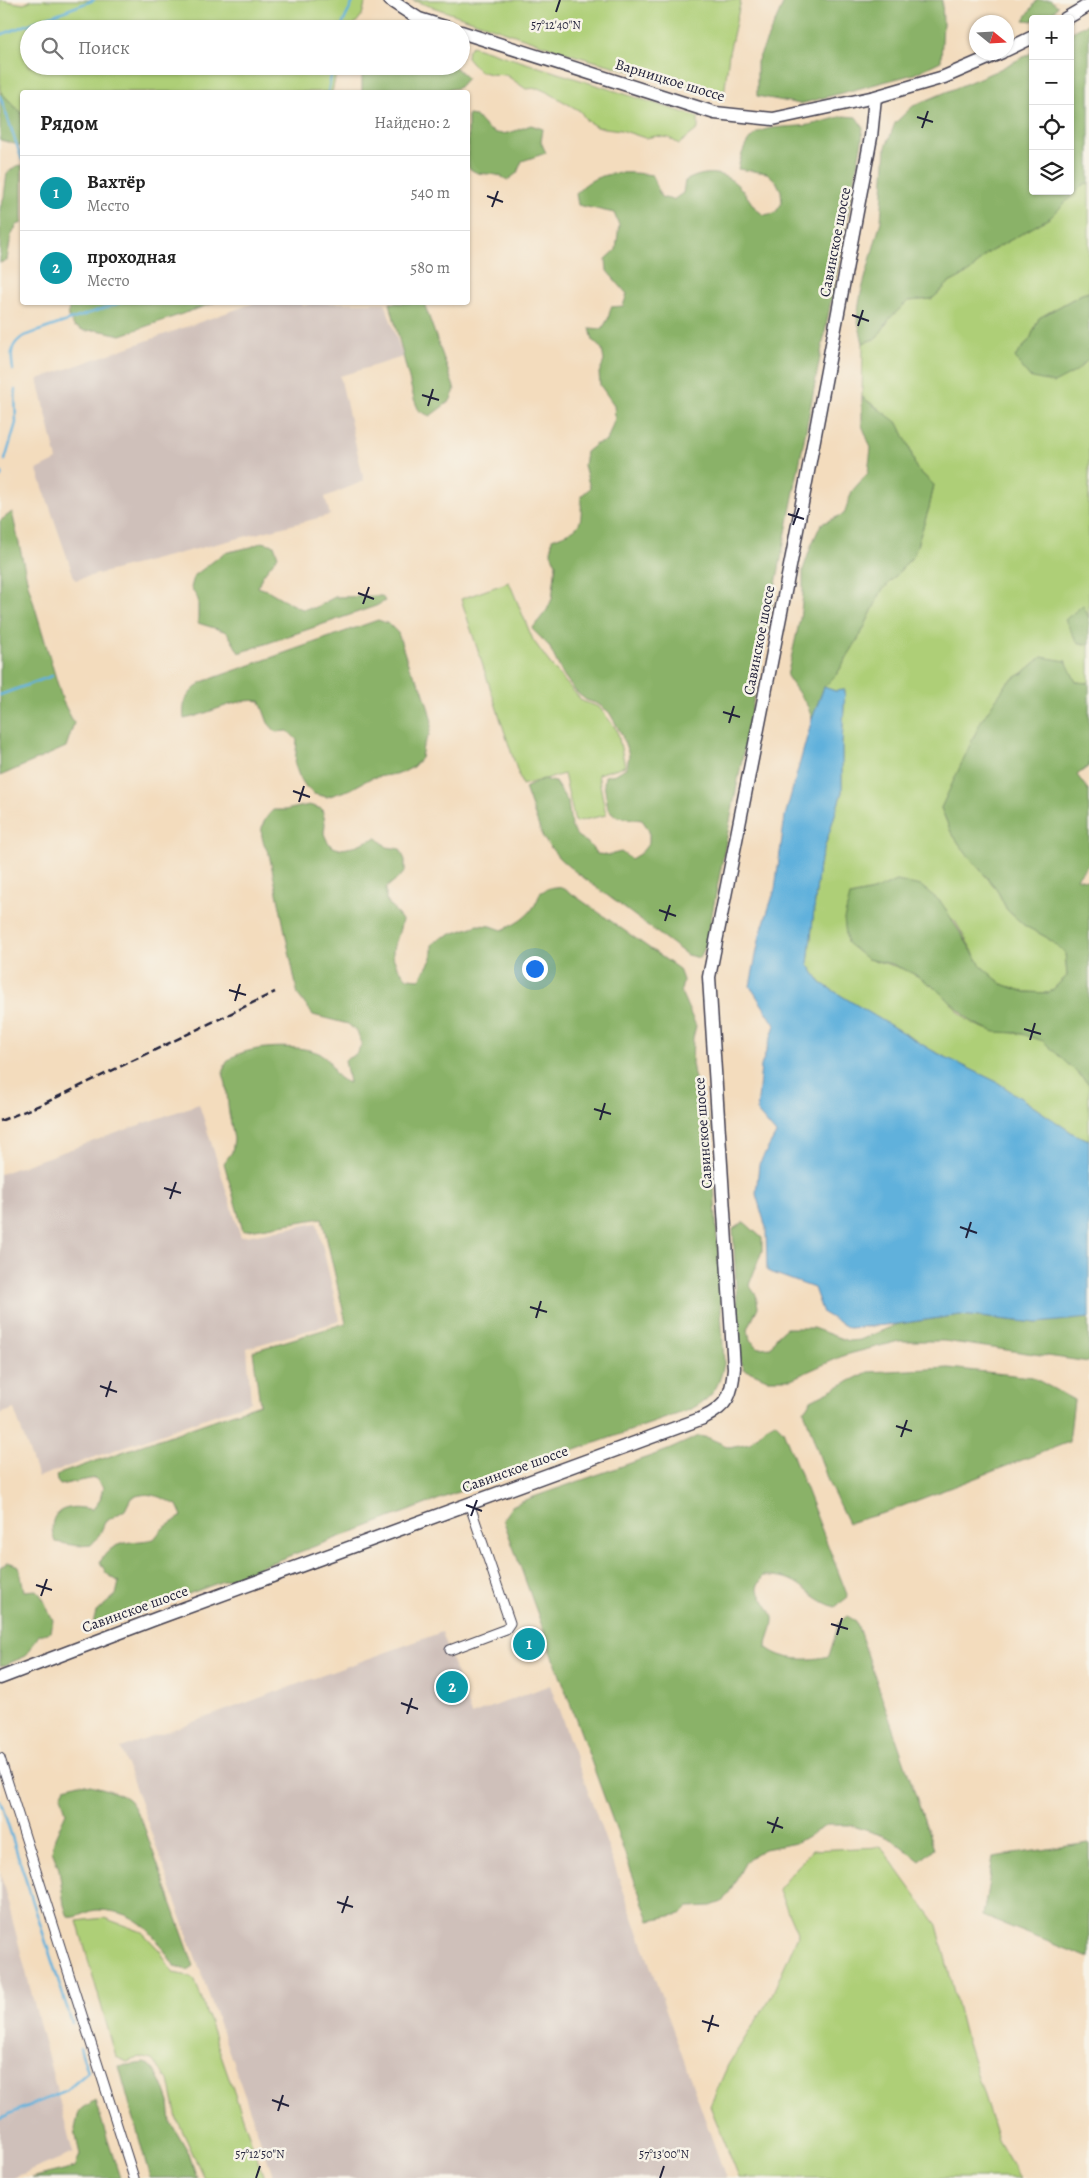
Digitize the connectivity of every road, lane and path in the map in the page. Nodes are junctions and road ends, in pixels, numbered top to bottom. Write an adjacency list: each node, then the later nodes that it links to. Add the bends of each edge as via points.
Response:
1 (390, 0): 4 (street)
2 (1089, 5): 3 (street)
3 (1072, 15)
4 (422, 20)
5 (470, 35): 9 (street, Варницкое шоссе, via 715,113 773,119)
6 (1029, 39): 7 (street)
7 (1014, 46)
8 (983, 60): 9 (street, Варницкое шоссе, via 944,77)
9 (874, 97): 10 (street, Савинское шоссе, via 872,137 709,977 733,1384 724,1404 703,1418)
10 (469, 1503): 11 (street, via 510,1623 506,1628); 12 (street, Савинское шоссе)
11 (450, 1650)
12 (0, 1678)
13 (0, 1758): 14 (street)
14 (134, 2178)

